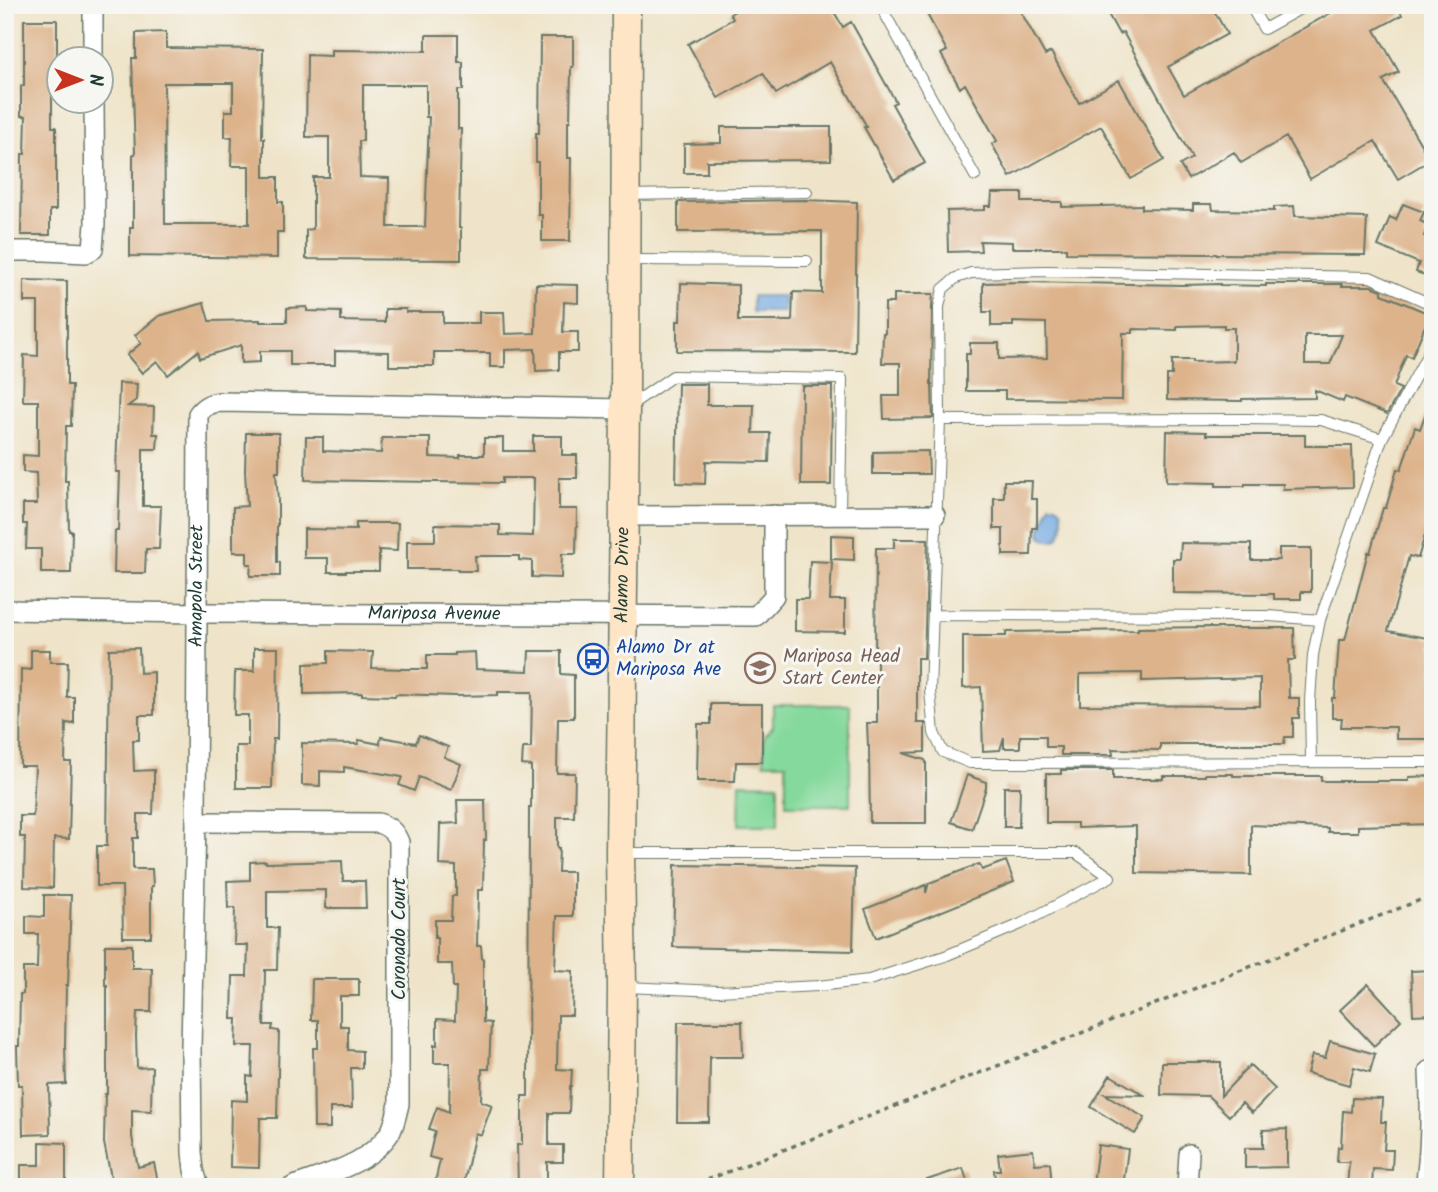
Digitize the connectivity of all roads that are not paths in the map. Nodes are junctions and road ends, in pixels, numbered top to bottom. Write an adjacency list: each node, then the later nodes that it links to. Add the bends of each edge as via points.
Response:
1 (93, 5): 6 (street)
2 (626, 5): 10 (main road, Alamo Drive)
3 (880, 5): 8 (lane)
4 (1250, 5): 5 (lane, via 1264,29)
5 (1307, 5)
6 (93, 46)
7 (94, 116): 11 (street, via 93,249 86,253)
8 (975, 176)
9 (807, 192): 10 (lane)
10 (626, 195): 12 (main road, Alamo Drive)
11 (5, 251)
12 (626, 260): 13 (lane); 16 (main road, Alamo Drive)
13 (807, 261)
14 (1433, 305): 17 (lane, via 1370,277 971,273 943,289 939,307)
15 (1433, 344): 18 (lane)
16 (625, 409): 19 (lane, via 673,376 842,379); 21 (main road, Alamo Drive); 24 (street, Amapola Street, via 220,402 205,406 197,419)
17 (940, 420): 18 (lane, via 1321,420); 20 (lane)
18 (1382, 439): 27 (lane)
19 (840, 515): 20 (street); 22 (street)
20 (935, 515): 26 (lane)
21 (624, 516): 22 (street); 25 (main road, Alamo Drive)
22 (774, 516): 25 (street, Mariposa Avenue, via 774,596 755,616)
23 (5, 610): 24 (street, Mariposa Avenue)
24 (196, 613): 25 (street, Mariposa Avenue); 30 (street, Amapola Street)
25 (623, 614): 31 (main road, Alamo Drive)
26 (933, 615): 27 (lane); 28 (lane, via 930,691 934,733 943,752 970,763)
27 (1320, 620): 28 (lane, via 1310,689)
28 (1311, 762): 29 (lane)
29 (1433, 762)
30 (196, 822): 35 (street, Amapola Street, via 192,1152); 36 (street, Coronado Court, via 378,823 390,828 399,842 399,1104 392,1130 374,1151 355,1163)
31 (620, 853): 32 (main road, Alamo Drive); 32 (lane, via 1076,853 1110,877 1021,924 945,956 869,980 719,991)
32 (622, 986): 37 (main road, Alamo Drive)
33 (1429, 1071): 39 (street)
34 (1189, 1154): 38 (street)
35 (200, 1187)
36 (292, 1187)
37 (620, 1187)
38 (1187, 1187)
39 (1425, 1187)

